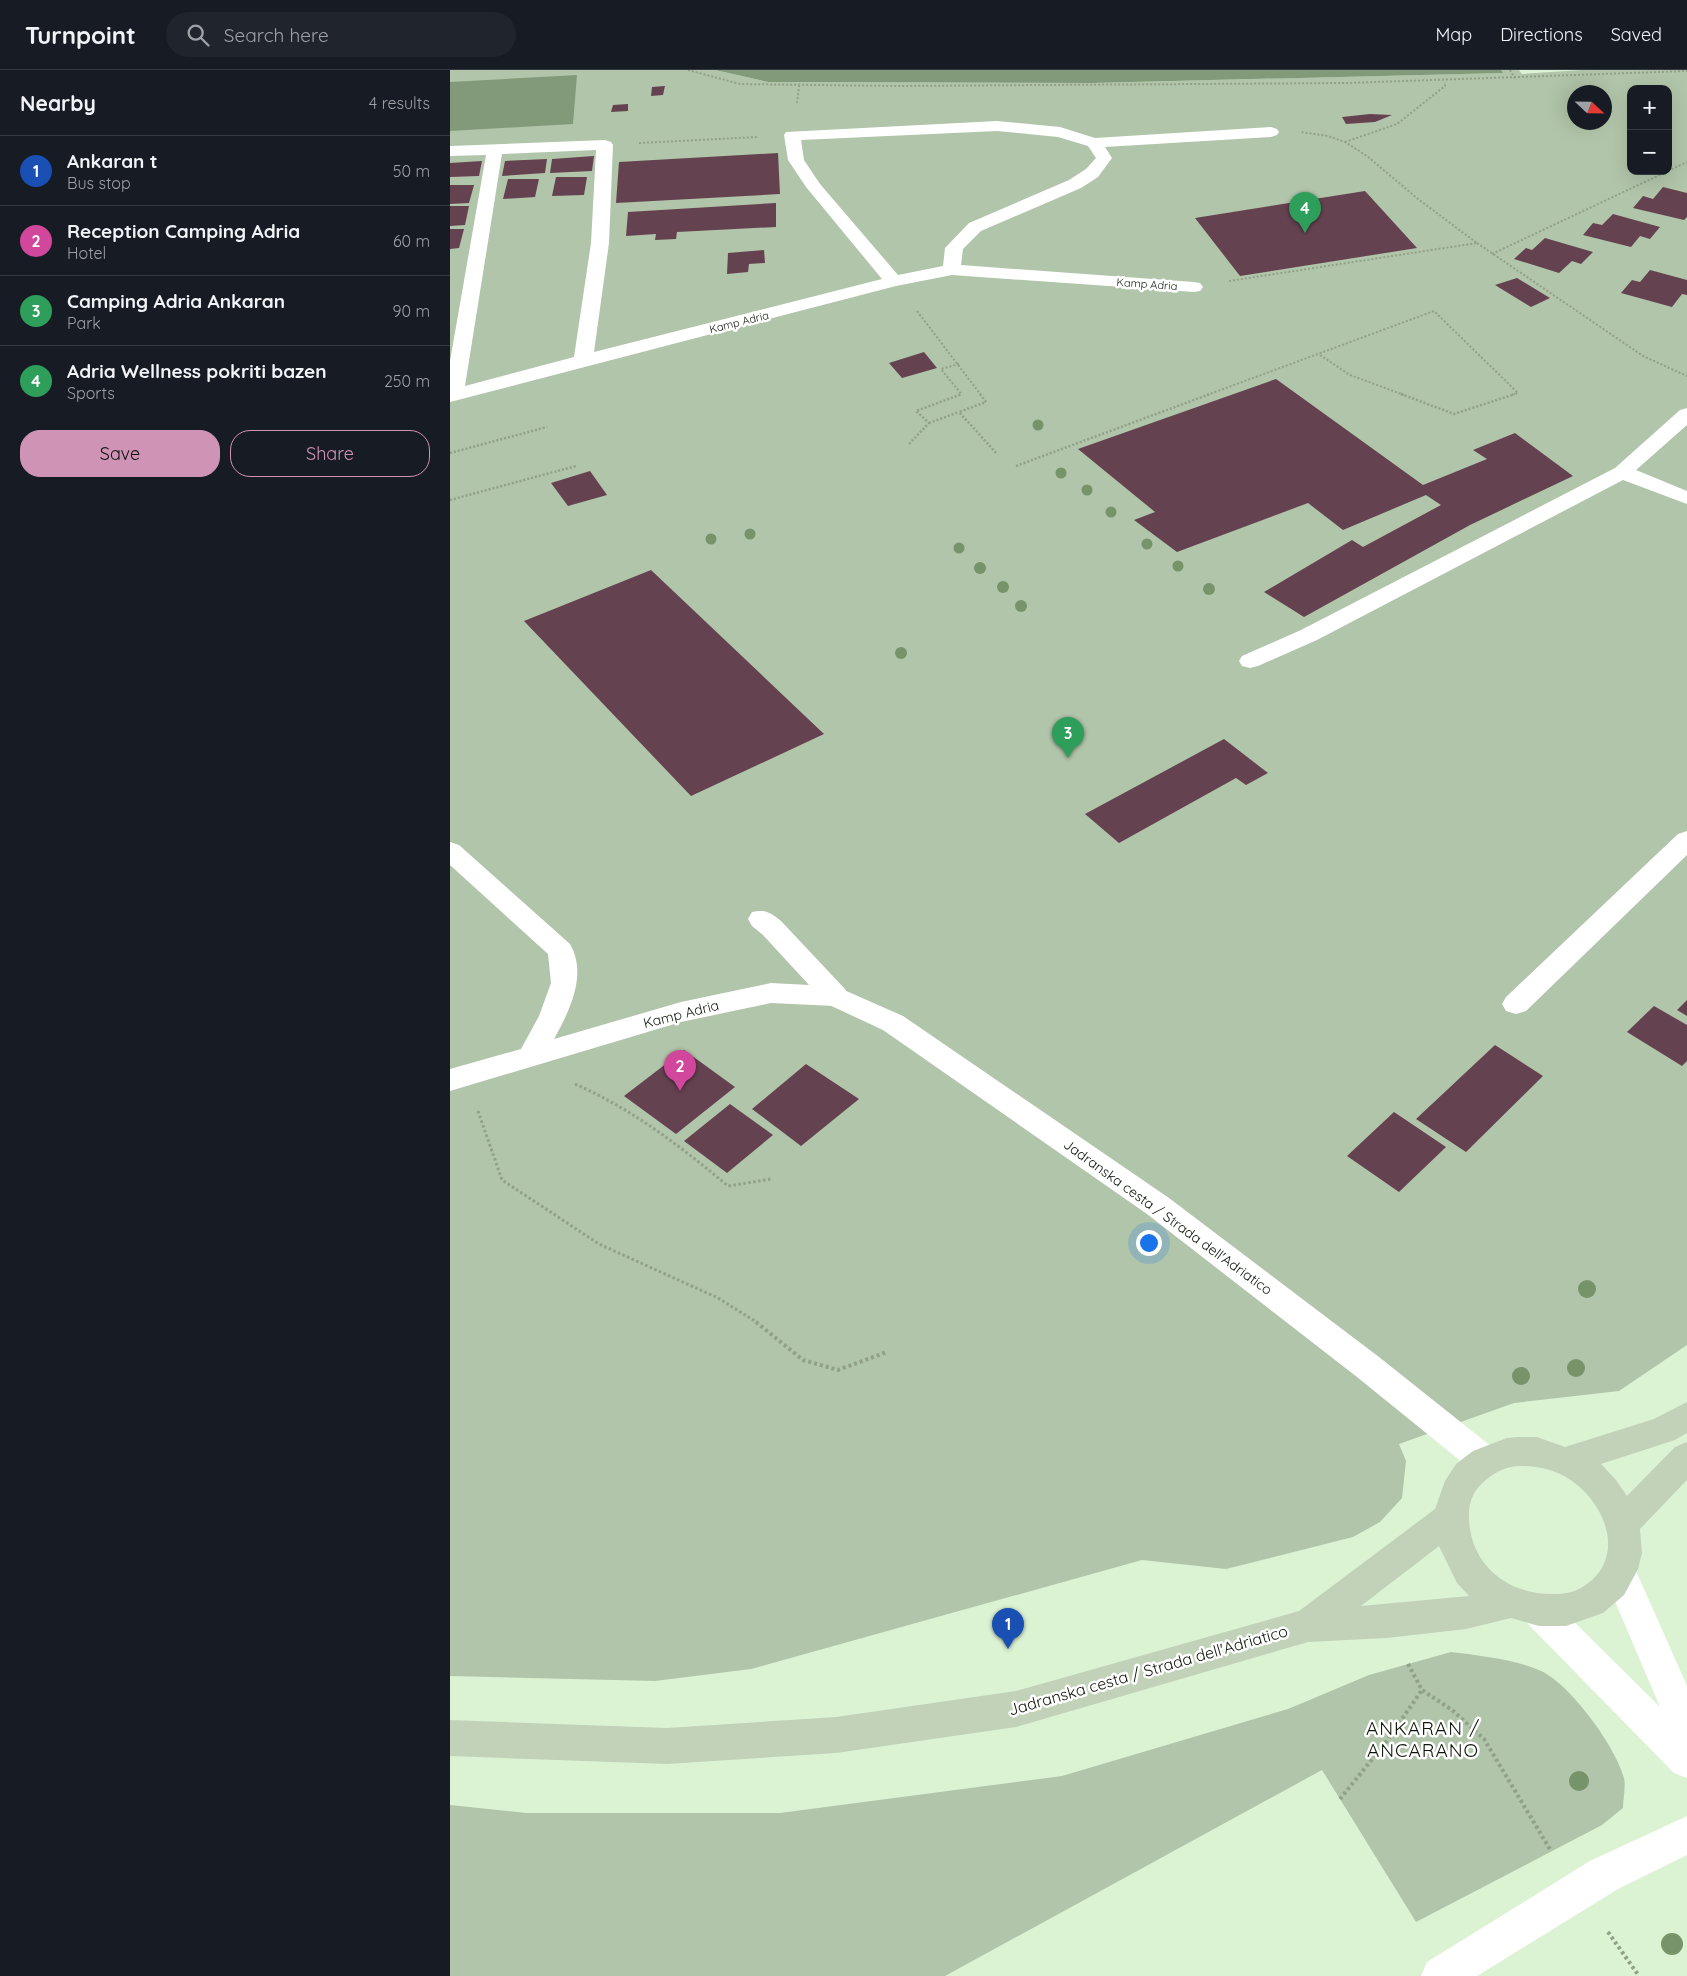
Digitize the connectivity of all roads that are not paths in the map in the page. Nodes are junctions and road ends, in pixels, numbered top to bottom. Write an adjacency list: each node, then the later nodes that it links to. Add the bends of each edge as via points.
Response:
1 (1271, 132): 2 (street)
2 (1094, 143): 5 (street, via 1104,158 1092,173 1075,184 976,227 954,248); 6 (street, via 1060,132 997,126 792,135 796,160 814,187)
3 (495, 148): 4 (street); 8 (street, via 605,145 600,243); 9 (street, Kamp Adria)
4 (450, 151)
5 (952, 270): 6 (street, Kamp Adria); 7 (street, Kamp Adria)
6 (894, 281): 8 (street, Kamp Adria)
7 (1194, 287)
8 (583, 360): 9 (street, Kamp Adria)
9 (452, 395)
10 (1687, 414): 11 (street)
11 (1622, 472): 12 (street); 13 (street, via 1309,635)
12 (1687, 498)
13 (1250, 661)
14 (1687, 840): 18 (street)
15 (450, 851): 19 (street, via 561,951 564,984 553,1016)
16 (761, 918): 17 (street)
17 (835, 996): 19 (street, Kamp Adria, via 770,993 681,1012); 23 (street, Jadranska cesta / Strada dell'Adriatico, via 893,1023 1158,1206)
18 (1516, 1004)
19 (531, 1056): 20 (street, Kamp Adria)
20 (455, 1071)
21 (1687, 1416): 24 (main road, via 1663,1430)
22 (1687, 1457): 26 (main road)
23 (1485, 1461): 24 (main road, Jadranska cesta / Strada dell'Adriatico, via 1507,1453 1537,1452); 25 (main road, Jadranska cesta / Strada dell'Adriatico, via 1466,1476 1454,1495)
24 (1566, 1461): 26 (main road, Jadranska cesta / Strada dell'Adriatico, via 1591,1476 1611,1498)
25 (1450, 1518): 28 (main road, Jadranska cesta / Strada dell'Adriatico, via 1454,1543 1466,1566 1485,1587); 29 (main road, Jadranska cesta / Strada dell'Adriatico)
26 (1623, 1523): 27 (main road, Jadranska cesta / Strada dell'Adriatico, via 1626,1549)
27 (1620, 1573): 28 (main road, Jadranska cesta / Strada dell'Adriatico, via 1588,1604 1565,1610); 30 (street)
28 (1525, 1606): 29 (main road, Jadranska cesta / Strada dell'Adriatico, via 1387,1621); 32 (street)
29 (1308, 1625): 31 (main road, Jadranska cesta / Strada dell'Adriatico, via 1016,1709 836,1735 667,1746)
30 (1687, 1728)
31 (450, 1738)
32 (1687, 1760)
33 (1687, 1835): 34 (street, via 1604,1875)
34 (1441, 1976)

